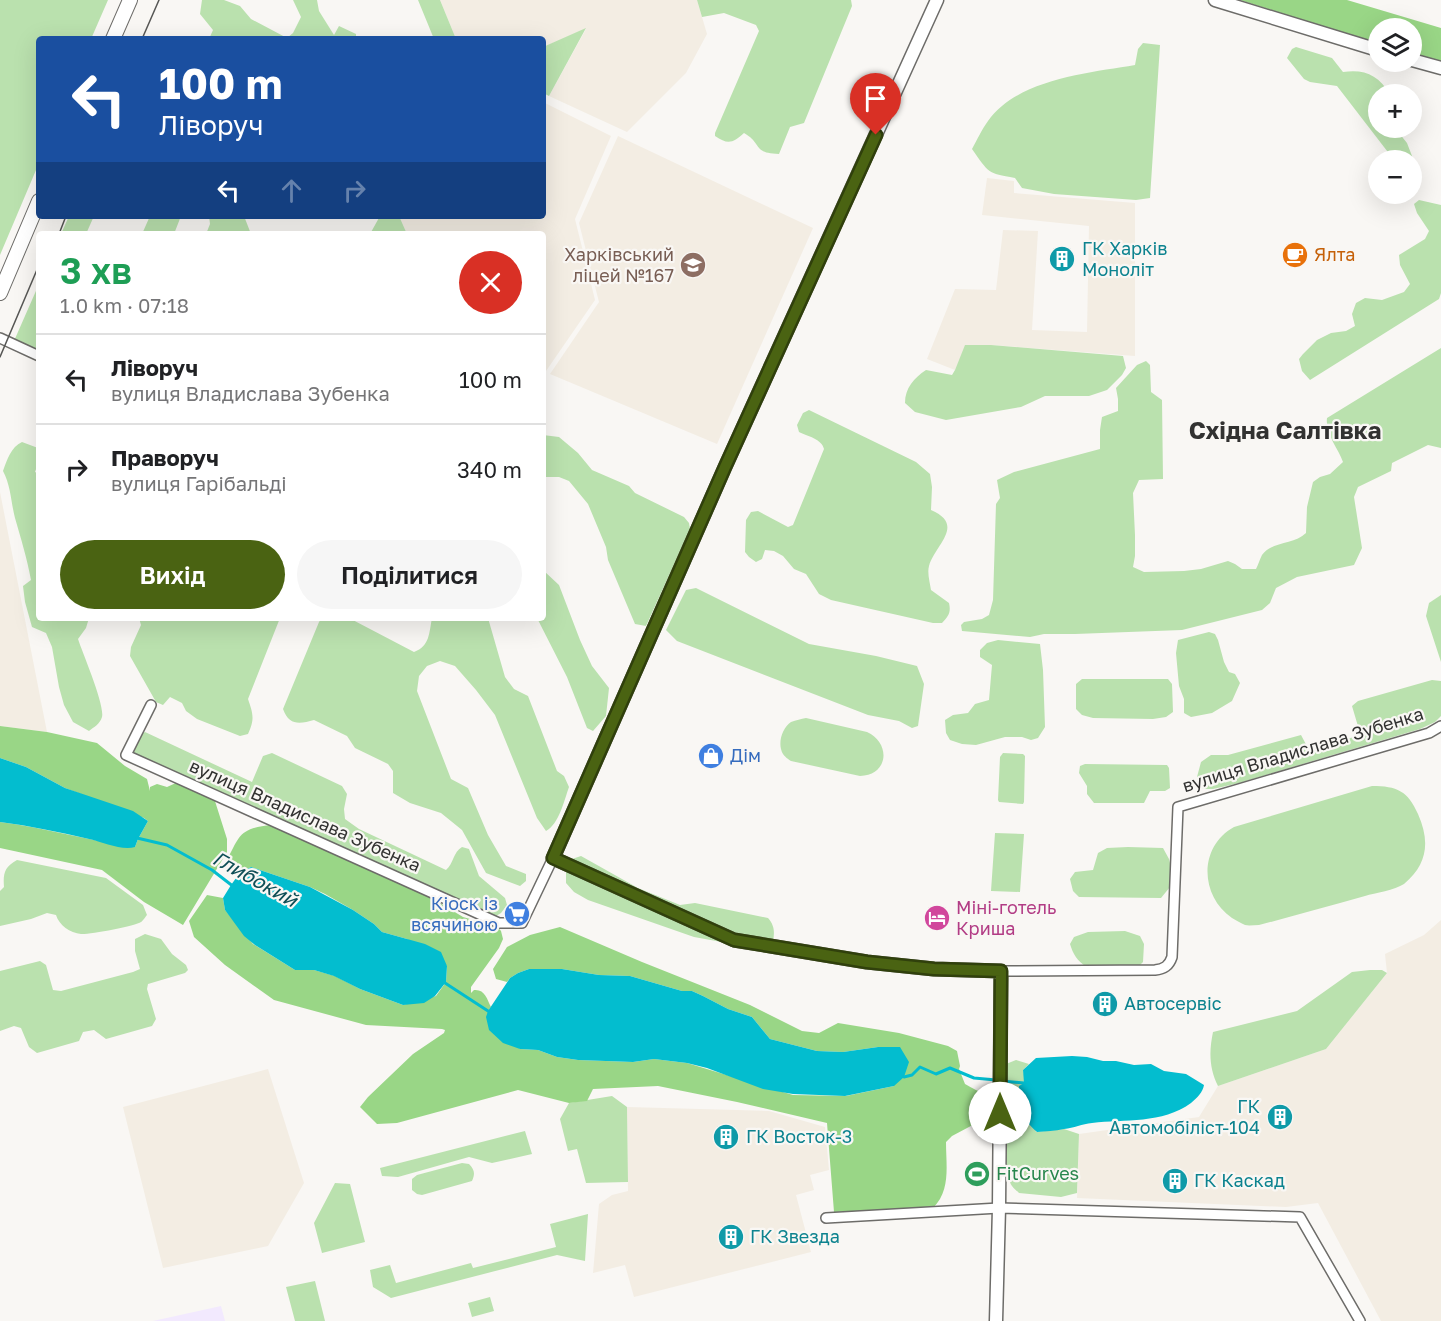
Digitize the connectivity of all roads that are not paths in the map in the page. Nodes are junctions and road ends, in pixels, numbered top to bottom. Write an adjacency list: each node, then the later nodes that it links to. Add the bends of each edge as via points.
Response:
1 (130, 0): 4 (main road)
2 (937, 0): 15 (street)
3 (1215, 0): 5 (street)
4 (114, 36)
5 (1368, 47)
6 (1422, 63): 7 (street)
7 (1441, 68)
8 (36, 207): 9 (main road)
9 (3, 275): 10 (main road)
10 (0, 293)
11 (0, 338): 12 (street)
12 (36, 355)
13 (151, 705): 15 (street, вулиця Владислава Зубенка, via 126,755 499,923 522,923)
14 (1441, 726): 16 (street, вулиця Владислава Зубенка, via 1429,733 1178,807 1172,957 1164,968)
15 (553, 858): 16 (street, вулиця Владислава Зубенка, via 734,940 867,962)
16 (1001, 971): 17 (street)
17 (999, 1208): 18 (street); 19 (street); 20 (street, via 1300,1217)
18 (826, 1218)
19 (996, 1321)
20 (1360, 1321)

